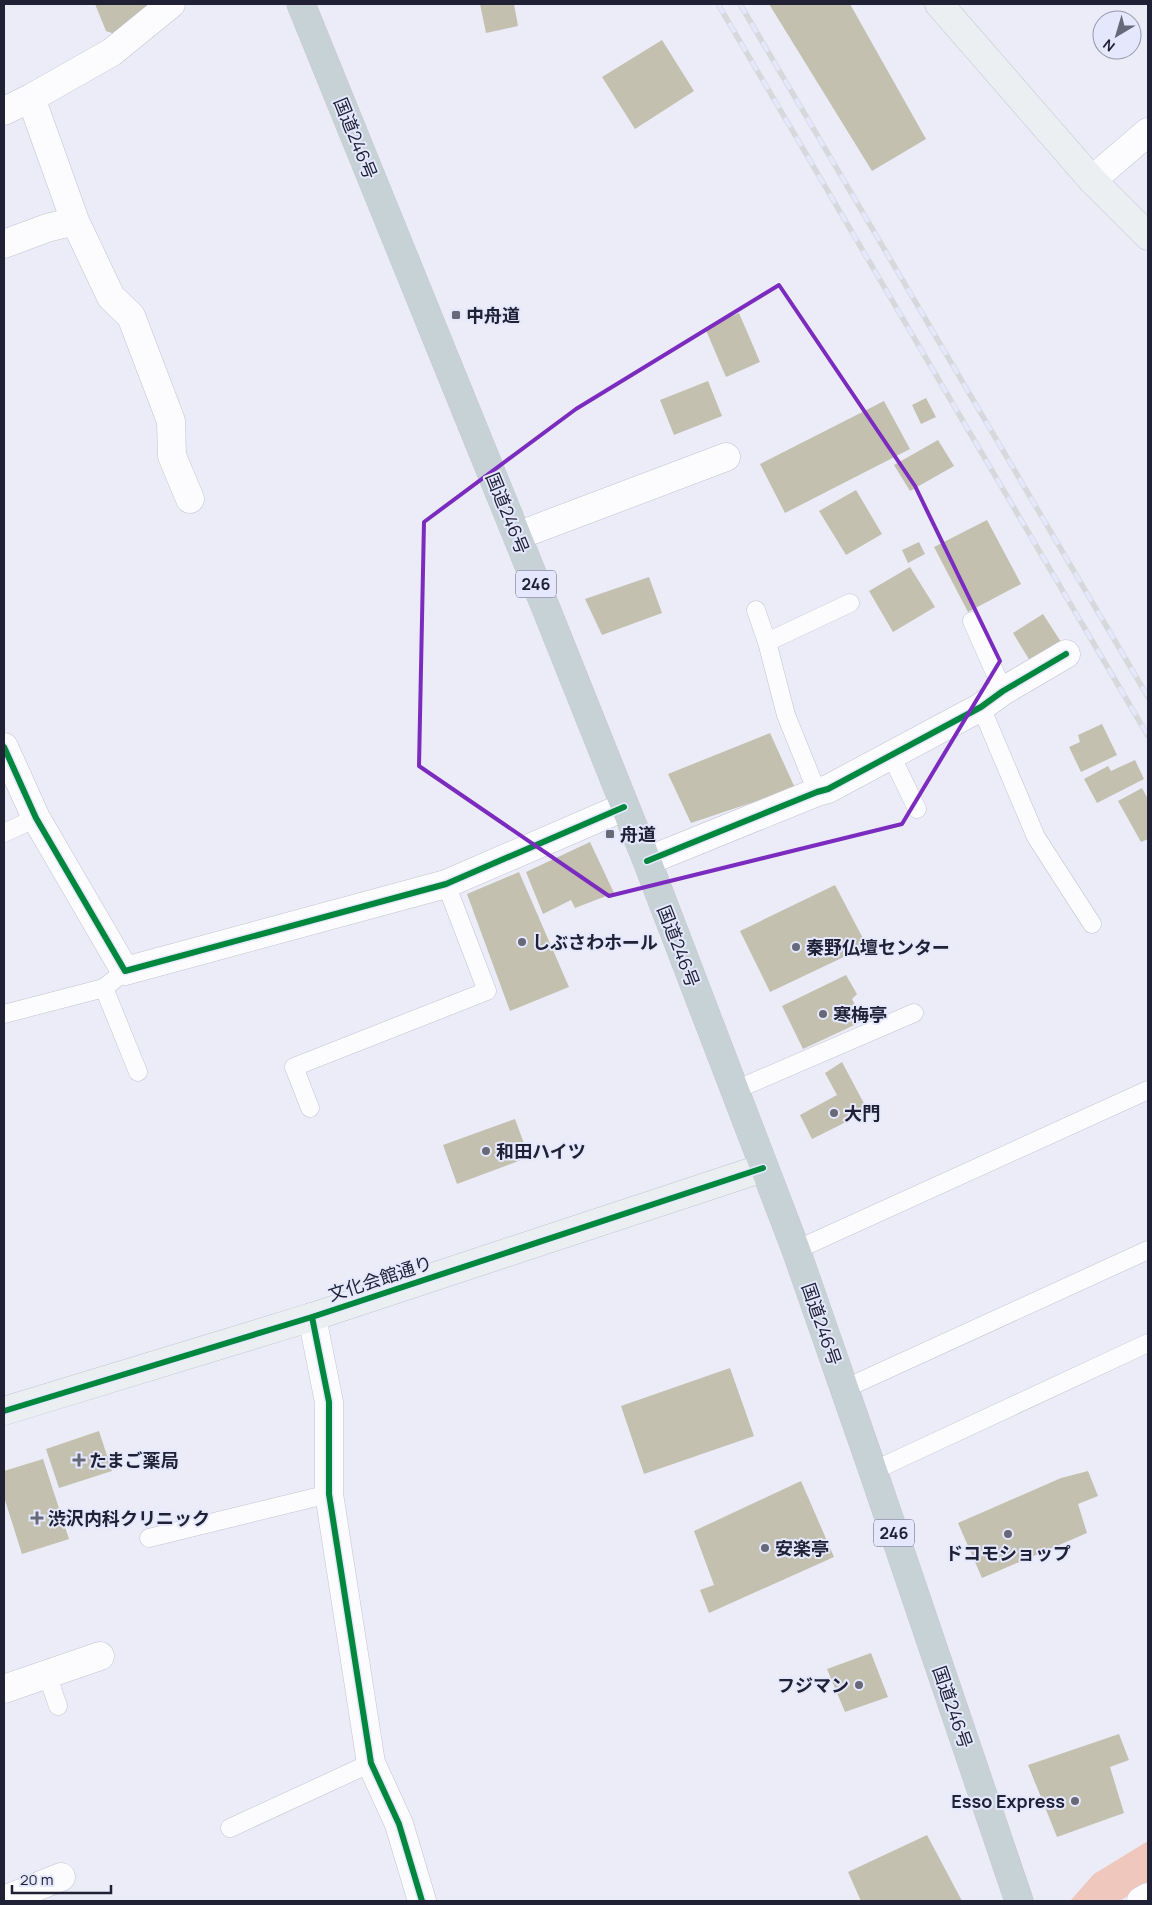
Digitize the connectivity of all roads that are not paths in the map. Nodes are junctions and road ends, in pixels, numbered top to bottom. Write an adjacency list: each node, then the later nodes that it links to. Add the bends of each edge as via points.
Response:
1 (171, 4): 4 (street, via 112,52)
2 (301, 4): 13 (highway, 国道246号 / 246)
3 (939, 4): 7 (street)
4 (31, 98): 5 (street); 8 (street)
5 (4, 111)
6 (1148, 132): 7 (street)
7 (1092, 180): 9 (street)
8 (75, 222): 10 (street, via 47,228); 12 (street, via 111,297 131,316 171,420 172,456)
9 (1148, 236)
10 (4, 244)
11 (726, 457): 13 (street)
12 (190, 499)
13 (517, 536): 24 (highway, 国道246号 / 246)
14 (850, 603): 17 (lane)
15 (756, 610): 17 (lane)
16 (972, 621): 19 (lane)
17 (767, 642): 23 (lane, via 786,715)
18 (1066, 654): 19 (street)
19 (1003, 691): 20 (street)
20 (981, 707): 22 (street); 30 (lane, via 1036,837)
21 (4, 747): 26 (street)
22 (891, 755): 23 (street); 25 (lane)
23 (817, 792): 28 (street)
24 (624, 807): 28 (highway, 国道246号 / 246); 29 (street)
25 (916, 809)
26 (36, 818): 27 (lane); 31 (street)
27 (4, 833)
28 (647, 861): 37 (highway, 国道246号 / 246)
29 (446, 884): 31 (street); 38 (lane, via 487,991 294,1067)
30 (1092, 924)
31 (125, 970): 32 (lane)
32 (104, 988): 34 (lane); 35 (lane)
33 (914, 1013): 37 (lane)
34 (4, 1014)
35 (138, 1072)
36 (1148, 1090): 40 (lane)
37 (734, 1091): 39 (highway, 国道246号 / 246)
38 (310, 1108)
39 (763, 1168): 40 (highway, 国道246号 / 246); 42 (street, 文化会館通り)
40 (796, 1250): 44 (highway, 国道246号 / 246)
41 (1148, 1250): 44 (lane)
42 (312, 1317): 45 (street, 文化会館通り); 47 (street, via 329,1402)
43 (1148, 1343): 46 (lane)
44 (844, 1390): 46 (highway, 国道246号 / 246)
45 (4, 1411)
46 (873, 1471): 59 (highway, 国道246号 / 246)
47 (329, 1494): 48 (lane); 53 (street)
48 (149, 1538)
49 (100, 1656): 50 (street)
50 (47, 1674): 51 (street); 52 (lane)
51 (4, 1689)
52 (58, 1706)
53 (371, 1763): 54 (lane); 58 (street, via 399,1824)
54 (230, 1828)
55 (61, 1877): 57 (street)
56 (1148, 1897): 60 (street)
57 (4, 1900)
58 (422, 1901)
59 (1019, 1901)
60 (1141, 1901)

